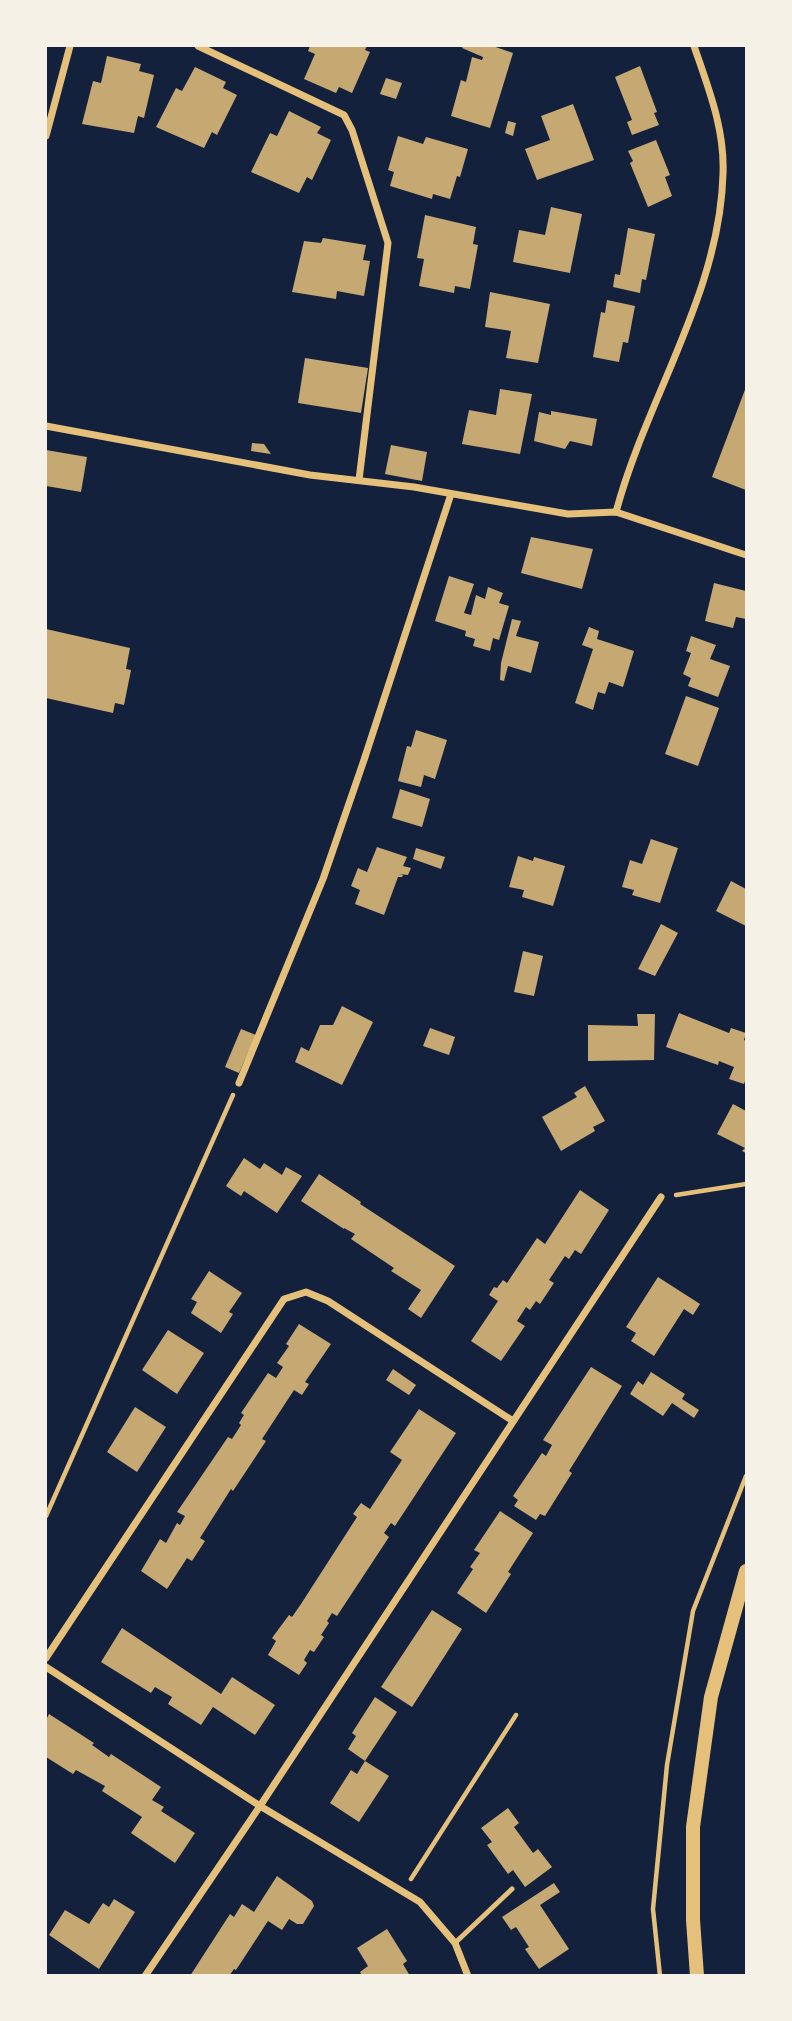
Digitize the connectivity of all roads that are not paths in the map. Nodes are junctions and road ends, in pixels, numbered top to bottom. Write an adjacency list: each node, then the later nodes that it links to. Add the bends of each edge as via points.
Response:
1 (70, 46): 4 (street)
2 (198, 46): 6 (street, via 344,115 352,130 388,243)
3 (694, 46): 8 (street, via 718,118 723,173 718,222 707,273 627,472)
4 (46, 136)
5 (46, 426): 6 (street)
6 (359, 480): 7 (street)
7 (451, 494): 8 (street, via 568,514); 10 (street, via 323,878)
8 (616, 512): 9 (street)
9 (747, 555)
10 (239, 1083)
11 (661, 1197): 12 (street)
12 (513, 1421): 14 (street, via 328,1301 306,1292 284,1299); 16 (street)
13 (747, 1571): 21 (main road, via 711,1697 694,1827)
14 (46, 1658)
15 (46, 1667): 16 (street)
16 (260, 1807): 18 (street, via 420,1902); 19 (street)
17 (512, 1889): 18 (lane)
18 (455, 1943): 20 (street)
19 (145, 1976)
20 (468, 1976)
21 (697, 1976)

